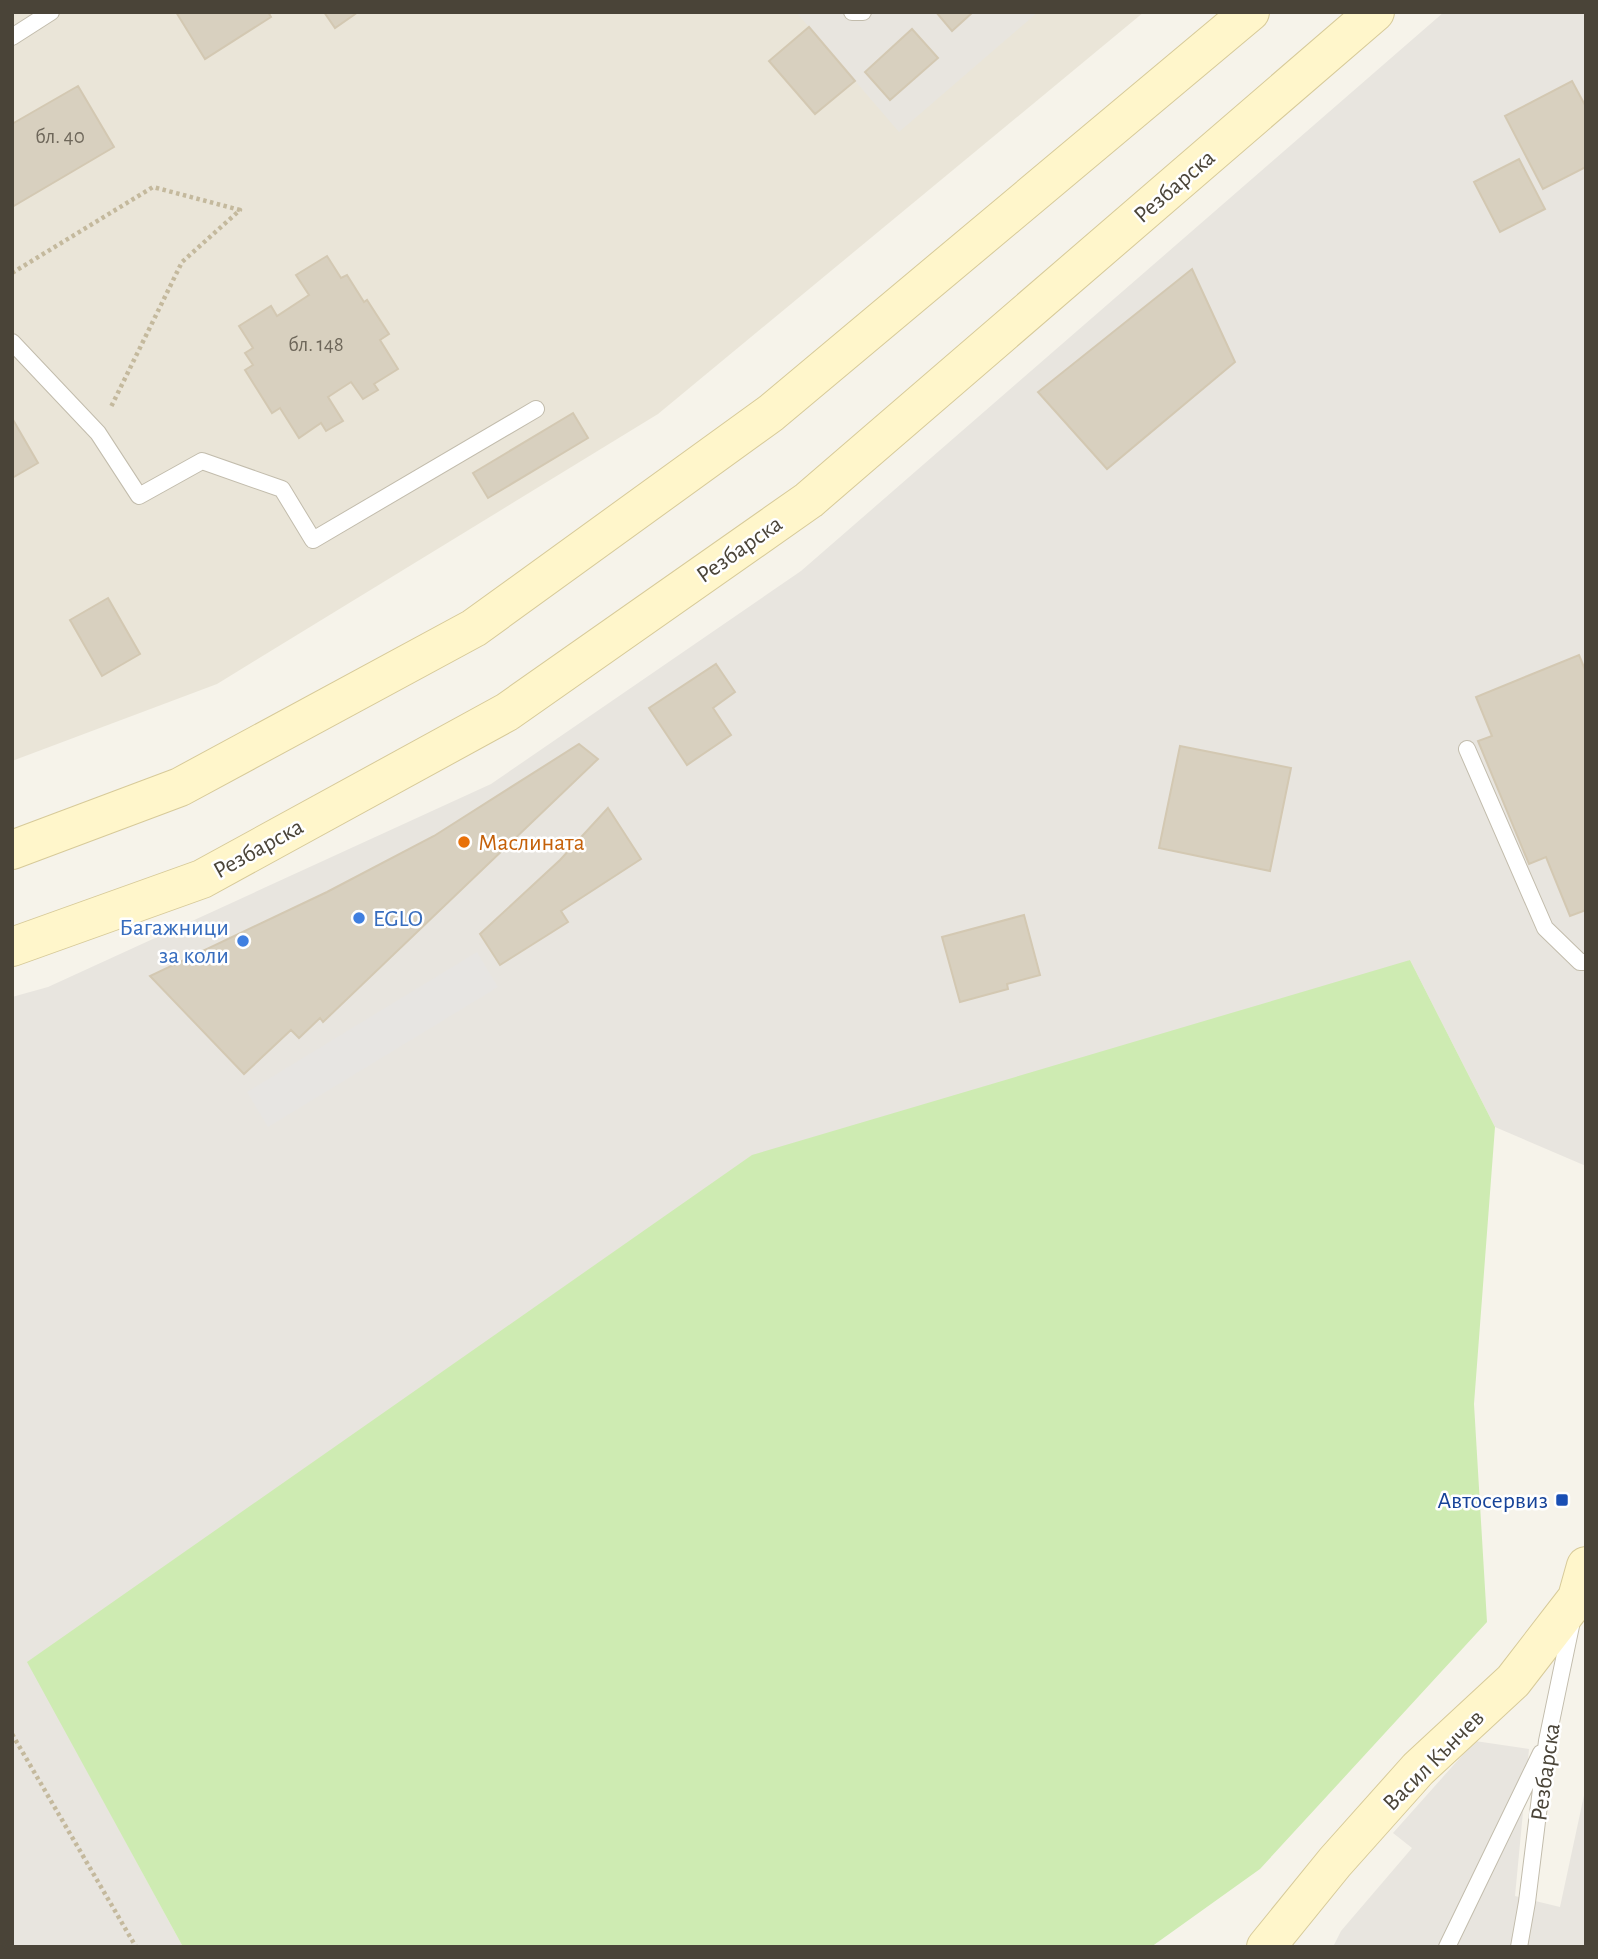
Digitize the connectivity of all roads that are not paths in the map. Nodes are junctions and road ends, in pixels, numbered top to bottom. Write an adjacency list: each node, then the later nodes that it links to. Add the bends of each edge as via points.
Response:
1 (51, 12): 6 (lane)
2 (852, 12): 3 (lane)
3 (863, 12)
4 (1250, 12): 10 (street, via 771,413 474,628 180,786)
5 (1375, 12): 11 (street, Резбарска, via 809,500 507,712 202,879)
6 (12, 37)
7 (12, 342): 8 (lane, via 98,433 139,496 202,461 282,489 313,540)
8 (537, 409)
9 (1467, 749): 12 (lane, via 1545,928 1580,962)
10 (12, 850)
11 (12, 947)
12 (1586, 962)
13 (1581, 1582): 14 (lane, Резбарска); 15 (street, Васил Кънчев, via 1513,1681 1419,1769)
14 (1547, 1741): 16 (lane); 17 (lane, Резбарска)
15 (1266, 1947)
16 (1447, 1947)
17 (1519, 1947)

